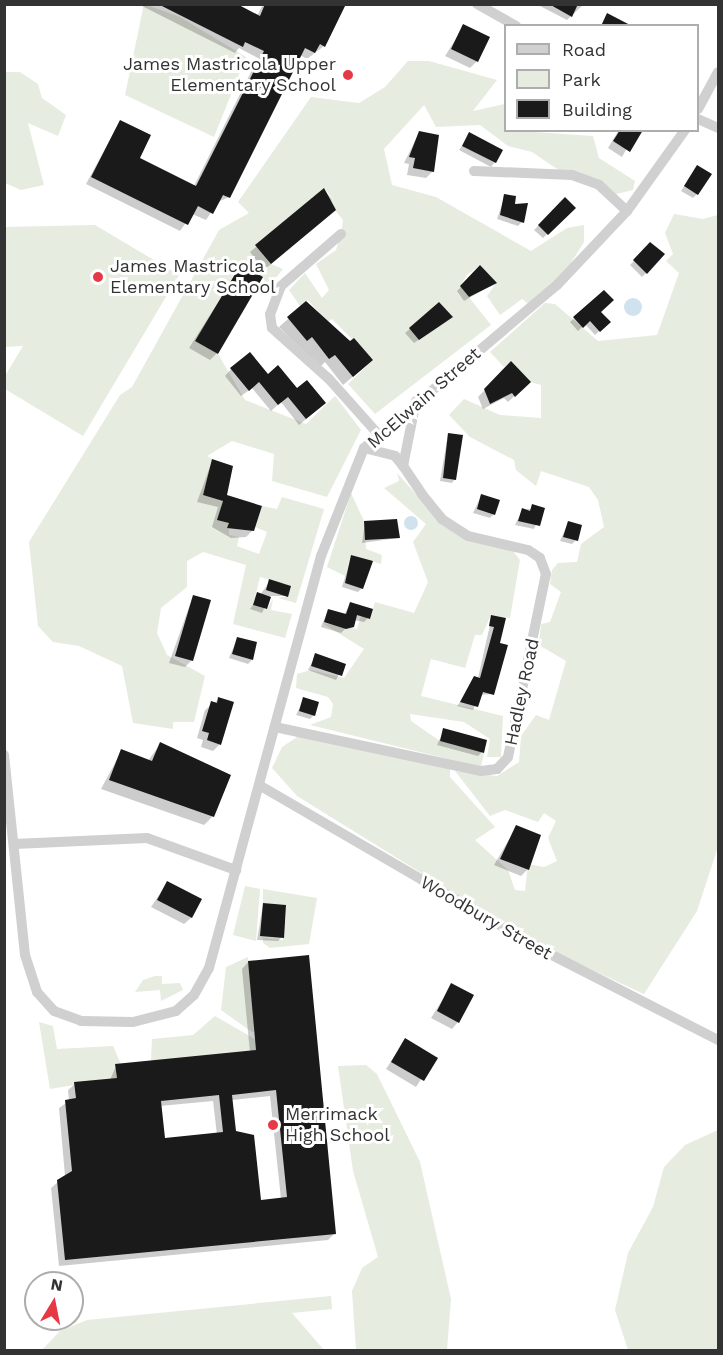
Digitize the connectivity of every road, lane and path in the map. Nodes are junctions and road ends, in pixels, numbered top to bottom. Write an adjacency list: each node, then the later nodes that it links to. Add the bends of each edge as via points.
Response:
1 (477, 4): 2 (street)
2 (512, 24)
3 (718, 72): 4 (street)
4 (699, 107)
5 (699, 119): 6 (street)
6 (718, 128)
7 (684, 132): 9 (street, McElwain Street)
8 (474, 171): 9 (street, via 572,174 599,185)
9 (627, 211): 11 (street, McElwain Street, via 557,285)
10 (340, 234): 12 (street, via 281,286 270,314 272,328 329,379)
11 (416, 401): 12 (street, McElwain Street); 14 (street)
12 (378, 434): 13 (street, McElwain Street)
13 (364, 448): 14 (street, Hadley Road, via 394,456); 15 (street, McElwain Street, via 331,523)
14 (403, 466): 15 (street, Hadley Road, via 442,519 468,536 528,550 540,558 546,574 508,756 497,769 481,771)
15 (275, 727): 17 (street, McElwain Street)
16 (4, 755): 18 (street, McElwain Street)
17 (259, 785): 19 (street, McElwain Street); 20 (street, Woodbury Street, via 546,952)
18 (14, 844): 19 (street, via 147,838); 19 (street, McElwain Street, via 25,955 37,992 54,1011 81,1021 150,1020 186,1004 209,968)
19 (236, 870)
20 (718, 1040)

